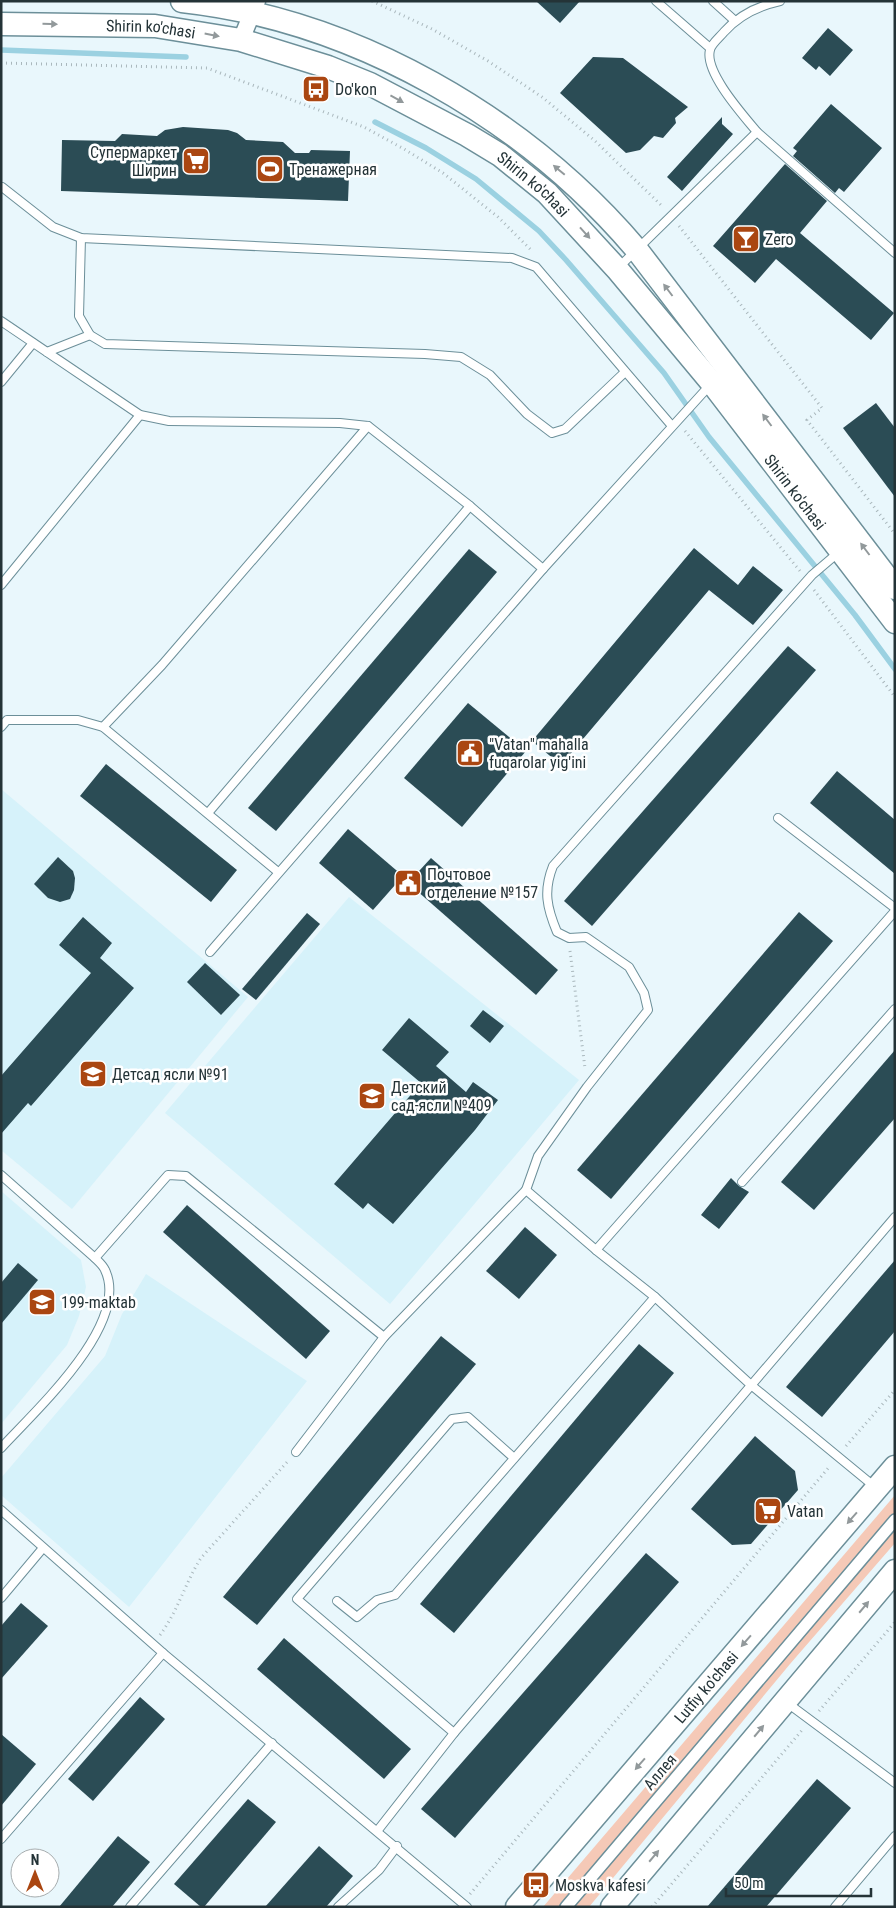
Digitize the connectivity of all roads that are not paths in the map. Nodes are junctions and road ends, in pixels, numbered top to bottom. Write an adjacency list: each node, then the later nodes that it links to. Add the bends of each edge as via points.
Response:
1 (182, 1): 5 (main road, Shirin ko'chasi)
2 (656, 1): 9 (lane)
3 (713, 1): 6 (lane)
4 (780, 1): 6 (lane)
5 (254, 7): 8 (street); 13 (main road, Shirin ko'chasi, one-way to 5, via 600,208 558,169 465,101 415,74)
6 (734, 20): 9 (lane)
7 (1, 24): 8 (main road, Shirin ko'chasi, one-way to 8, via 155,26)
8 (241, 40): 15 (main road, Shirin ko'chasi, one-way to 15, via 328,67 370,84 483,145 546,193)
9 (710, 48): 10 (lane, via 709,61 714,72)
10 (757, 132): 13 (lane); 14 (lane)
11 (1, 187): 12 (lane, via 53,227)
12 (81, 238): 17 (lane, via 79,316); 20 (lane, via 512,258 536,267)
13 (637, 250): 15 (lane); 21 (main road, Shirin ko'chasi, one-way to 13)
14 (895, 253)
15 (617, 269): 21 (main road, Shirin ko'chasi)
16 (1, 321): 18 (lane)
17 (90, 335): 19 (lane); 20 (lane, via 105,344 461,357 490,375 527,414 552,432 565,429)
18 (33, 343): 19 (lane); 22 (lane)
19 (47, 352): 23 (lane)
20 (625, 372): 24 (lane)
21 (720, 376): 24 (lane); 27 (main road, Shirin ko'chasi); 30 (main road, Shirin ko'chasi, one-way to 21)
22 (1, 382)
23 (140, 415): 25 (lane, via 169,421); 29 (lane)
24 (674, 423): 28 (lane)
25 (368, 426): 26 (lane); 33 (lane, via 162,666)
26 (470, 506): 28 (lane); 34 (lane)
27 (833, 557): 31 (main road, Shirin ko'chasi); 42 (lane, via 809,578 552,866 546,884 551,918 557,932 568,938 586,937 629,967 644,994 648,1010 587,1086 538,1156)
28 (543, 569): 36 (lane)
29 (1, 585)
30 (895, 588)
31 (895, 622)
32 (1, 727): 33 (lane, via 7,720 78,720)
33 (102, 727): 34 (lane)
34 (208, 813): 36 (lane)
35 (778, 818): 37 (lane)
36 (278, 872): 38 (lane)
37 (895, 909): 44 (lane)
38 (210, 952)
39 (895, 1009): 41 (lane)
40 (1, 1175): 45 (lane)
41 (742, 1182)
42 (526, 1190): 44 (lane); 47 (lane)
43 (895, 1217): 48 (lane)
44 (596, 1250): 46 (lane)
45 (95, 1258): 47 (lane, via 168,1175 186,1176); 49 (lane, via 105,1270 108,1302 95,1336 86,1353 61,1383)
46 (655, 1297): 48 (lane); 51 (lane)
47 (384, 1338): 50 (lane)
48 (751, 1385): 53 (lane); 62 (lane)
49 (1, 1448)
50 (296, 1452)
51 (514, 1458): 59 (lane, via 395,1595 377,1600 357,1617); 62 (lane, via 468,1417 452,1419 297,1599)
52 (895, 1467): 53 (main road, Lutfiy ko'chasi)
53 (877, 1488): 72 (main road, Lutfiy ko'chasi, one-way to 72)
54 (1, 1510): 56 (lane)
55 (895, 1520): 73 (street, Аллея)
56 (43, 1548): 58 (lane); 60 (lane)
57 (895, 1571): 61 (main road, one-way to 57)
58 (1, 1598)
59 (337, 1601)
60 (163, 1653): 63 (lane); 67 (lane)
61 (784, 1701): 64 (lane); 74 (main road, one-way to 61)
62 (454, 1733): 65 (lane)
63 (272, 1743): 65 (lane); 70 (lane)
64 (895, 1783)
65 (378, 1830): 68 (lane)
66 (895, 1836): 75 (lane)
67 (1, 1839)
68 (397, 1846): 69 (lane); 71 (lane, via 380,1870)
69 (465, 1905)
70 (130, 1907)
71 (338, 1907)
72 (517, 1907)
73 (566, 1907)
74 (612, 1907)
75 (835, 1907)

